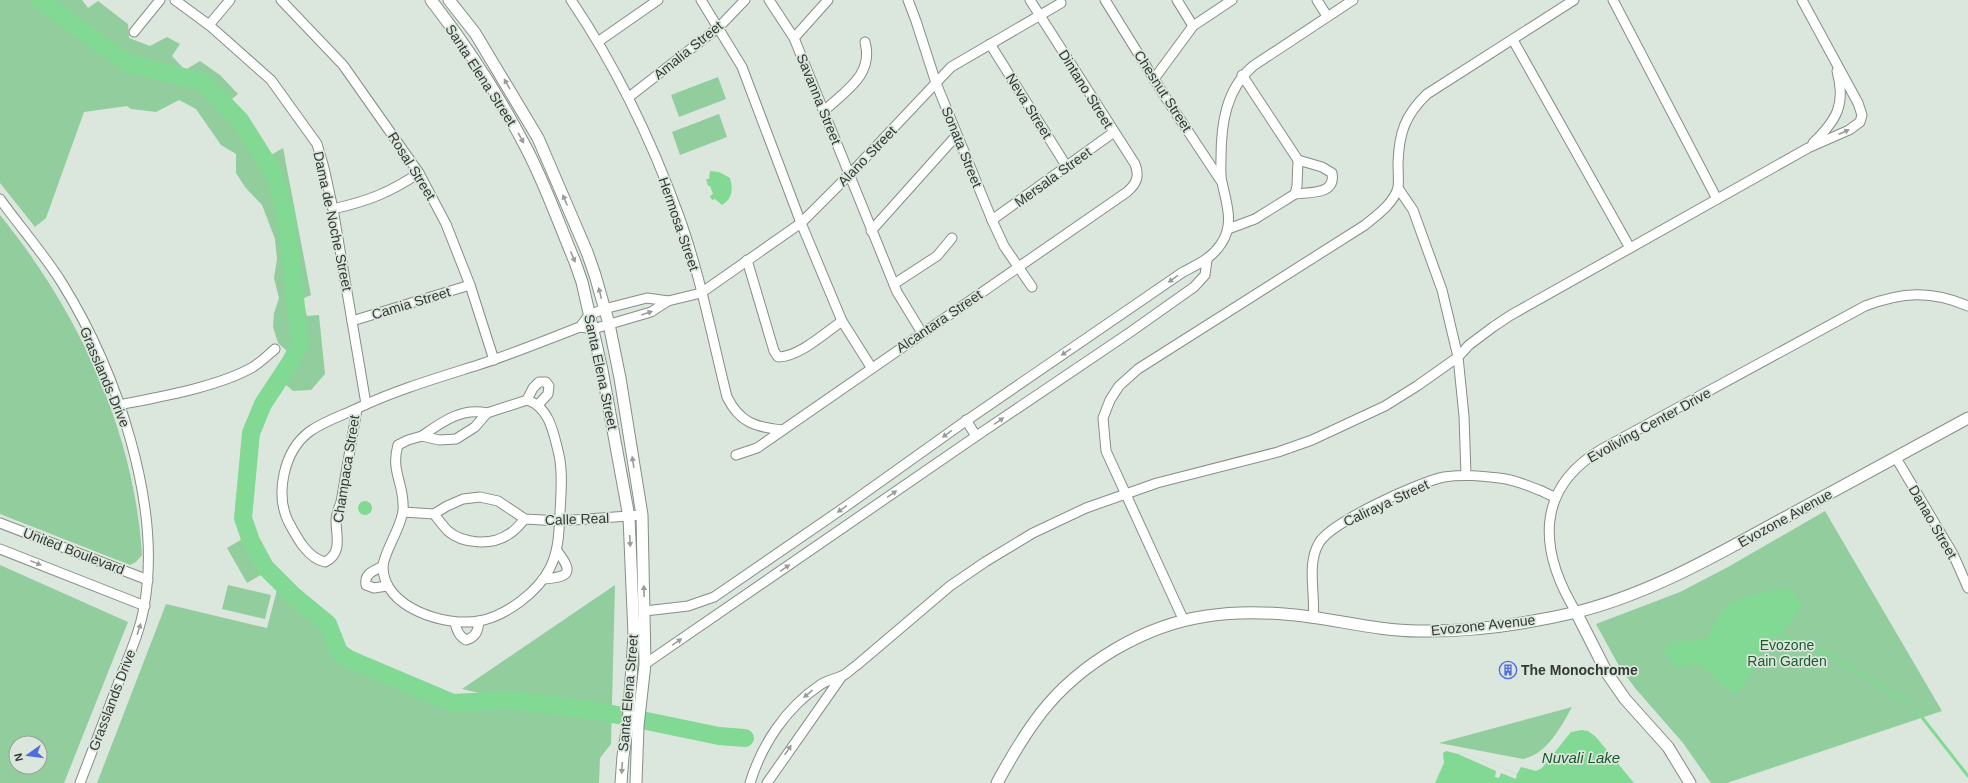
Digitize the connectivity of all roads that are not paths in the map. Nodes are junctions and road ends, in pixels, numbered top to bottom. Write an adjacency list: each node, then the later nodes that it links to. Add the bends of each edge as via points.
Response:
1 (160, 0): 29 (street)
2 (174, 0): 26 (street, Dama de Noche Street)
3 (230, 0): 26 (street)
4 (281, 0): 46 (street, Rosal Street, via 343,65)
5 (431, 0): 71 (street, Santa Elena Street, one-way to 71, via 466,46 524,143 575,262)
6 (449, 0): 70 (street, Santa Elena Street, one-way to 6, via 587,252 538,138 482,45)
7 (571, 0): 32 (street, Hermosa Street)
8 (658, 0): 32 (street)
9 (701, 0): 28 (street)
10 (745, 0): 28 (street, Amalia Street)
11 (769, 0): 30 (street, Savanna Street)
12 (828, 0): 30 (street)
13 (908, 0): 38 (street, Sonata Street)
14 (1030, 0): 24 (street, Dintano Street)
15 (1105, 0): 37 (street, Chesnut Street)
16 (1177, 0): 27 (street)
17 (1232, 0): 27 (street)
18 (1317, 0): 25 (street)
19 (1353, 0): 25 (street)
20 (1574, 0): 31 (street)
21 (1613, 0): 53 (street)
22 (1802, 0): 35 (street)
23 (1061, 3): 24 (street, Alano Street)
24 (1039, 15): 34 (street, Alano Street); 41 (street, Dintano Street)
25 (1327, 16): 36 (street)
26 (209, 25): 54 (street, Dama de Noche Street, via 272,80 317,144)
27 (1193, 26): 37 (street)
28 (719, 27): 39 (street, Amalia Street); 56 (street, via 747,80)
29 (134, 32)
30 (794, 38): 40 (street, Savanna Street)
31 (1513, 40): 50 (street, via 1427,94 1414,106 1404,124 1399,145); 60 (street)
32 (599, 41): 39 (street, Hermosa Street)
33 (866, 42): 40 (street, via 868,57 862,74)
34 (990, 44): 38 (street, Alano Street, via 951,67); 45 (street, Neva Street)
35 (1834, 60): 43 (street, via 1840,82 1840,103 1829,128); 43 (street, one-way to 35, via 1849,130 1860,122 1862,115 1858,103)
36 (1242, 75): 44 (street); 49 (street, via 1232,93 1224,118)
37 (1154, 79): 49 (street, Chesnut Street)
38 (936, 83): 42 (street, Sonata Street); 47 (street, Alano Street)
39 (629, 97): 67 (street, Hermosa Street, via 679,217)
40 (824, 111): 47 (street, Savanna Street)
41 (1114, 132): 45 (street, Mersala Street); 48 (street, Dintano Street, via 1135,164)
42 (956, 136): 55 (street, Sonata Street); 58 (street)
43 (1808, 148): 53 (street)
44 (1298, 160): 51 (street, via 1297,186); 51 (street, via 1322,167 1332,173 1333,179 1328,189)
45 (1067, 167): 55 (street, Mersala Street)
46 (418, 172): 54 (street, via 396,188 376,198); 65 (street, Rosal Street, via 446,224)
47 (850, 174): 56 (street, Alano Street); 58 (street, Savanna Street)
48 (1137, 180): 63 (street, Alcantara Street, via 1127,192)
49 (1222, 181): 57 (street, via 1228,204)
50 (1398, 188): 79 (street, via 1413,210 1442,290); 96 (street, via 1388,205 1365,224 1138,369 1119,386 1103,418 1103,435 1106,451)
51 (1294, 194): 57 (street, via 1255,219)
52 (0, 199): 84 (street, Grasslands Drive, via 62,283 92,341)
53 (1717, 199): 60 (street)
54 (333, 210): 72 (street, Dama de Noche Street)
55 (992, 220): 63 (street, Sonata Street, via 1004,246)
56 (801, 223): 61 (street, Alano Street); 73 (street)
57 (1228, 229): 62 (street, via 1222,243)
58 (871, 231): 64 (street, Savanna Street)
59 (952, 238): 64 (street, via 937,256)
60 (1630, 248): 79 (street, via 1499,323 1469,345)
61 (746, 260): 67 (street, Alano Street); 73 (street, via 778,357 796,353)
62 (1207, 260): 89 (street, one-way to 89, via 1183,272); 92 (street, one-way to 62, via 1194,286 1206,274)
63 (1018, 267): 66 (street, Sonata Street); 77 (street, Alcantara Street)
64 (894, 284): 77 (street, Savanna Street)
65 (470, 285): 72 (street, Camia Street); 80 (street, Rosal Street)
66 (1032, 287)
67 (701, 293): 68 (street, Alano Street); 90 (street, Hermosa Street, via 727,397 733,408 743,420 755,426)
68 (668, 300): 70 (street, via 647,298); 74 (street, one-way to 68, via 651,312)
69 (1968, 306): 97 (street, Evoliving Center Drive, via 1954,300 1924,294 1891,297 1865,306 1590,456 1571,474)
70 (604, 309): 71 (street); 74 (street, Santa Elena Street)
71 (589, 315): 75 (street); 76 (street, Santa Elena Street)
72 (352, 321): 83 (street, Dama de Noche Street)
73 (842, 322): 81 (street)
74 (609, 324): 76 (street); 100 (street, Santa Elena Street, one-way to 74)
75 (580, 327): 76 (street); 80 (street)
76 (593, 329): 101 (street, Santa Elena Street)
77 (922, 333): 81 (street, Alcantara Street)
78 (274, 349): 84 (street, via 241,373 198,387)
79 (1458, 357): 95 (street); 96 (street, via 1385,406 1312,440 1278,452 1157,483)
80 (494, 360): 83 (street)
81 (871, 367): 90 (street, Alcantara Street)
82 (527, 400): 85 (street); 85 (street, via 539,382 546,382 549,386 548,394); 87 (street)
83 (366, 404): 86 (street)
84 (119, 405): 109 (street, Grasslands Drive, via 132,446 146,515)
85 (538, 405): 103 (street, via 553,430 560,458)
86 (357, 408): 86 (street, Champaca Street, via 308,433 292,450 285,472 282,494 286,516 296,537 319,561 331,560 338,546 337,513)
87 (487, 413): 91 (street, via 464,412 448,418); 91 (street, via 475,427 456,439 439,440)
88 (1968, 418): 94 (street, Evozone Avenue)
89 (966, 420): 92 (street); 113 (street, one-way to 113, via 846,507 714,596 688,606)
90 (783, 430): 93 (street, Alcantara Street, via 757,448)
91 (422, 436): 98 (street, via 398,445 395,455 395,467 404,495)
92 (976, 436): 119 (street, one-way to 92)
93 (736, 455)
94 (1896, 458): 111 (street, Danao Street, via 1953,554); 114 (street, Evozone Avenue, via 1688,570 1624,597)
95 (1466, 475): 97 (street, Caliraya Street, via 1501,478); 115 (street, Caliraya Street, via 1432,480 1404,491 1325,534 1314,553)
96 (1125, 494): 117 (street); 120 (street, via 1057,521 985,562 950,586 874,652)
97 (1556, 497): 114 (street, Evoliving Center Drive, via 1550,521 1550,551 1557,577)
98 (403, 512): 99 (street); 107 (street)
99 (434, 514): 102 (street, Calle Real, via 452,504 480,497 498,501); 102 (street, Calle Real, via 448,531 470,541 490,541 509,535)
100 (642, 515): 101 (street, Calle Real); 113 (street, Santa Elena Street, one-way to 100)
101 (629, 517): 103 (street, Calle Real); 121 (street, Santa Elena Street, one-way to 121)
102 (525, 519): 103 (street, Calle Real)
103 (560, 521): 106 (street)
104 (0, 523): 109 (street, United Boulevard)
105 (0, 549): 112 (street, United Boulevard, one-way to 112)
106 (557, 551): 108 (street); 108 (street, via 568,568 566,574 560,578)
107 (383, 566): 110 (street); 110 (street, via 367,574 366,585 374,588)
108 (543, 579): 116 (street, via 530,593 513,605 494,617)
109 (148, 580): 112 (street, Grasslands Drive)
110 (387, 586): 118 (street, via 396,598 414,609)
111 (1968, 588)
112 (145, 606): 123 (street, Grasslands Drive, one-way to 112, via 137,634)
113 (645, 611): 119 (street, Santa Elena Street)
114 (1576, 612): 115 (street, Evozone Avenue, via 1517,624 1418,631); 129 (street, Evoliving Center Drive, via 1607,673 1625,699 1668,747)
115 (1313, 618): 117 (street, Evozone Avenue, via 1285,614 1238,613)
116 (479, 621): 118 (street); 118 (street, via 478,630 473,638 466,640 457,631)
117 (1184, 621): 128 (street, Evozone Avenue, via 1125,644 1082,673 1041,713 1020,743)
118 (455, 623)
119 (646, 664): 121 (street, Santa Elena Street)
120 (842, 676): 126 (street, one-way to 126, via 821,684 791,709 770,737); 127 (street, one-way to 120)
121 (635, 710): 122 (street, Santa Elena Street)
122 (633, 726): 124 (street, Santa Elena Street, one-way to 124, via 623,756); 125 (street, Santa Elena Street)
123 (80, 783)
124 (621, 783)
125 (636, 783)
126 (750, 783)
127 (767, 783)
128 (998, 783)
129 (1690, 783)

